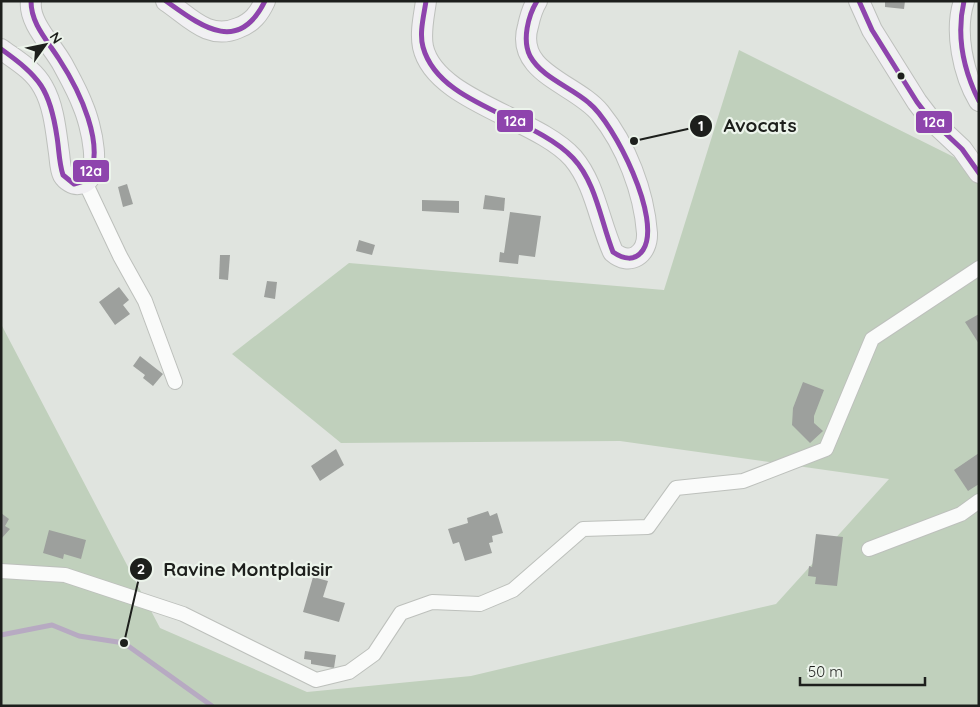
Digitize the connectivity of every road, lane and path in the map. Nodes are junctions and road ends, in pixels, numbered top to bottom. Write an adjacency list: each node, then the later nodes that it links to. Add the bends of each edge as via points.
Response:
1 (31, 1): 11 (main road, via 30,8 39,27 84,107 95,165)
2 (166, 1): 3 (main road, via 206,30 220,33 246,25 259,14)
3 (265, 1)
4 (426, 1): 5 (main road, via 423,45 432,65 463,93 560,145 582,171 613,252 631,260 643,249 647,239 641,200 624,150 598,110 538,67 528,53 526,33)
5 (537, 1)
6 (859, 1): 10 (main road, via 872,30 917,102 962,149)
7 (964, 1): 9 (main road, via 961,42 969,79)
8 (1, 49): 11 (main road, via 33,73 43,85 53,114 60,167 70,183 78,185)
9 (979, 100)
10 (979, 173)
11 (85, 182): 13 (street, via 145,301)
12 (979, 268): 16 (street, via 872,339 826,449 743,481 676,488 648,527 583,529 513,590 480,604 432,602 401,613 374,654 348,672 316,680 183,614 65,575)
13 (175, 382)
14 (979, 501): 15 (street, via 961,514)
15 (869, 550)
16 (1, 572)

